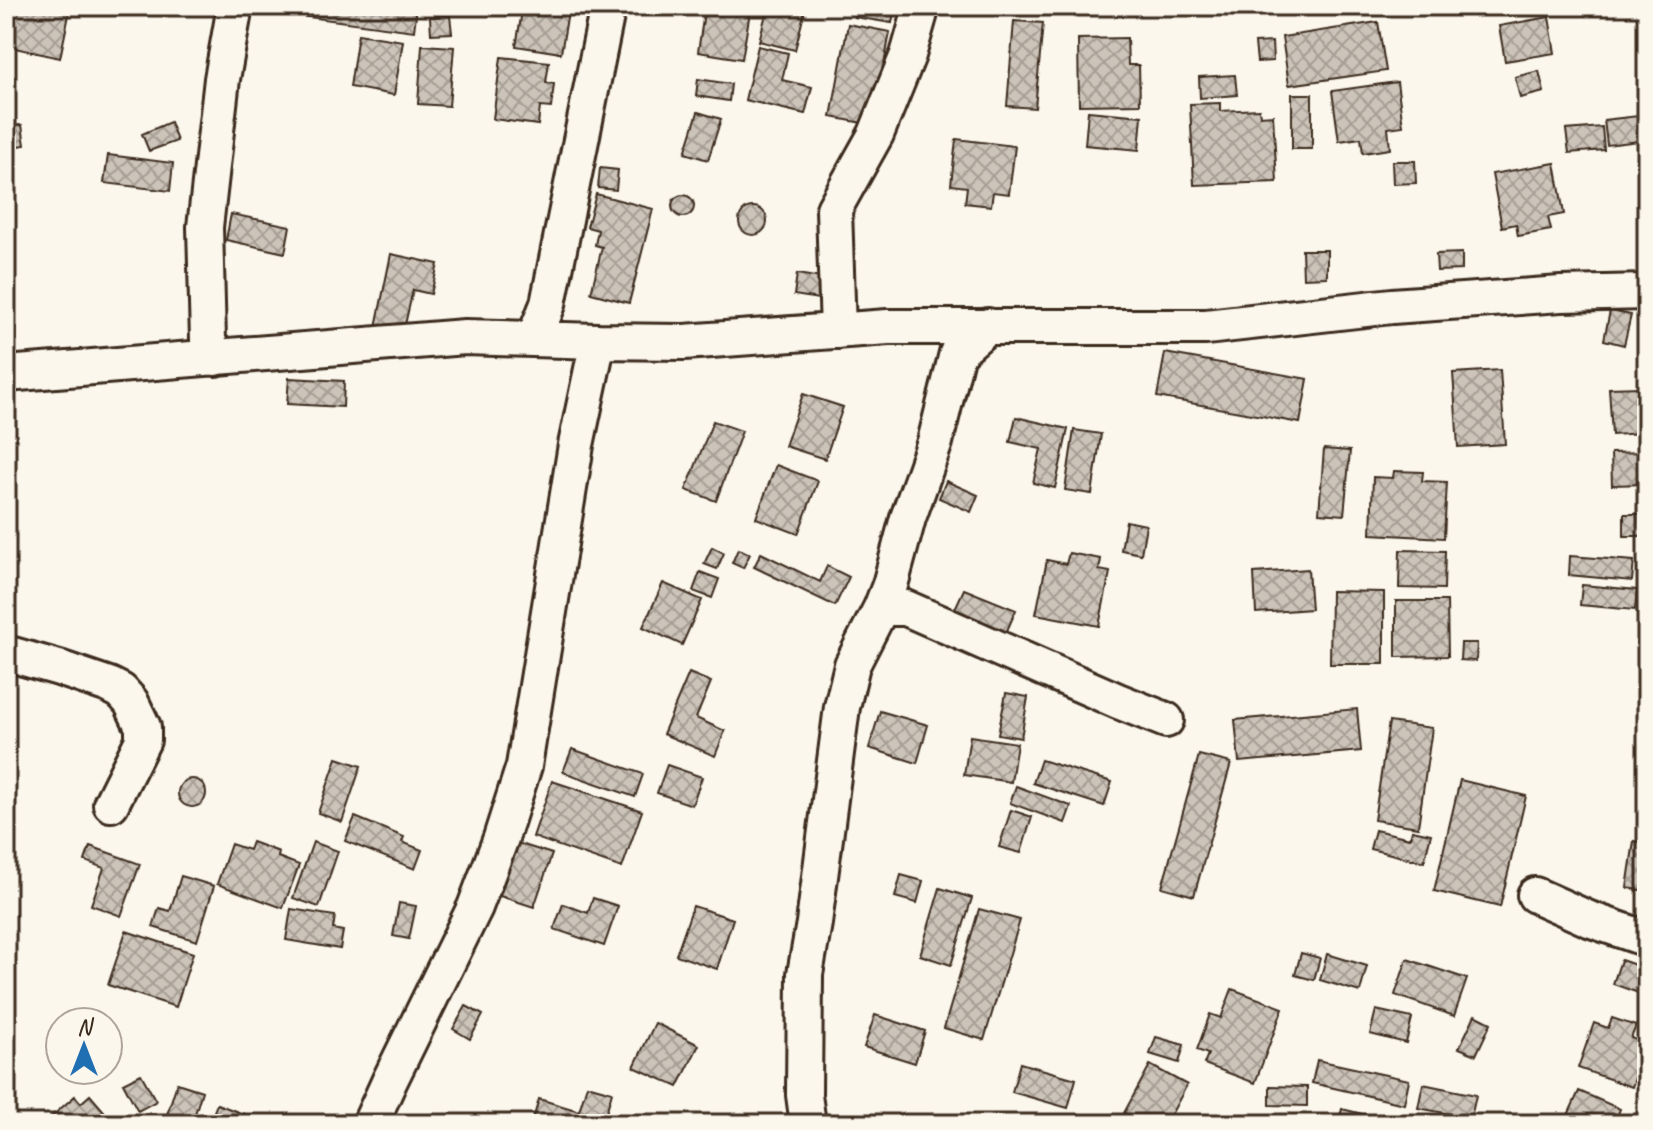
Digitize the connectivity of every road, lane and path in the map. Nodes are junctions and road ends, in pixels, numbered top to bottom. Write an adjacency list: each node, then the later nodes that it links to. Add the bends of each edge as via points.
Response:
1 (235, 6): 9 (street, via 205,227 208,340)
2 (608, 6): 6 (street, via 548,304)
3 (922, 6): 5 (street, via 876,134 834,209)
4 (1647, 292): 7 (street, via 1392,306 1206,327 988,326)
5 (838, 331): 7 (street, via 888,327); 8 (street, via 684,342)
6 (534, 339): 8 (street); 9 (street, via 465,337)
7 (950, 340): 11 (street, via 935,442 908,518)
8 (598, 341): 17 (street, via 524,766 475,907)
9 (215, 358): 10 (street)
10 (6, 374)
11 (892, 600): 13 (street); 18 (street, via 852,665 842,707 805,974)
12 (6, 653): 14 (street, via 109,685 131,702 143,740)
13 (1166, 720)
14 (111, 804)
15 (1535, 895): 16 (street)
16 (1647, 939)
17 (370, 1124)
18 (808, 1124)

